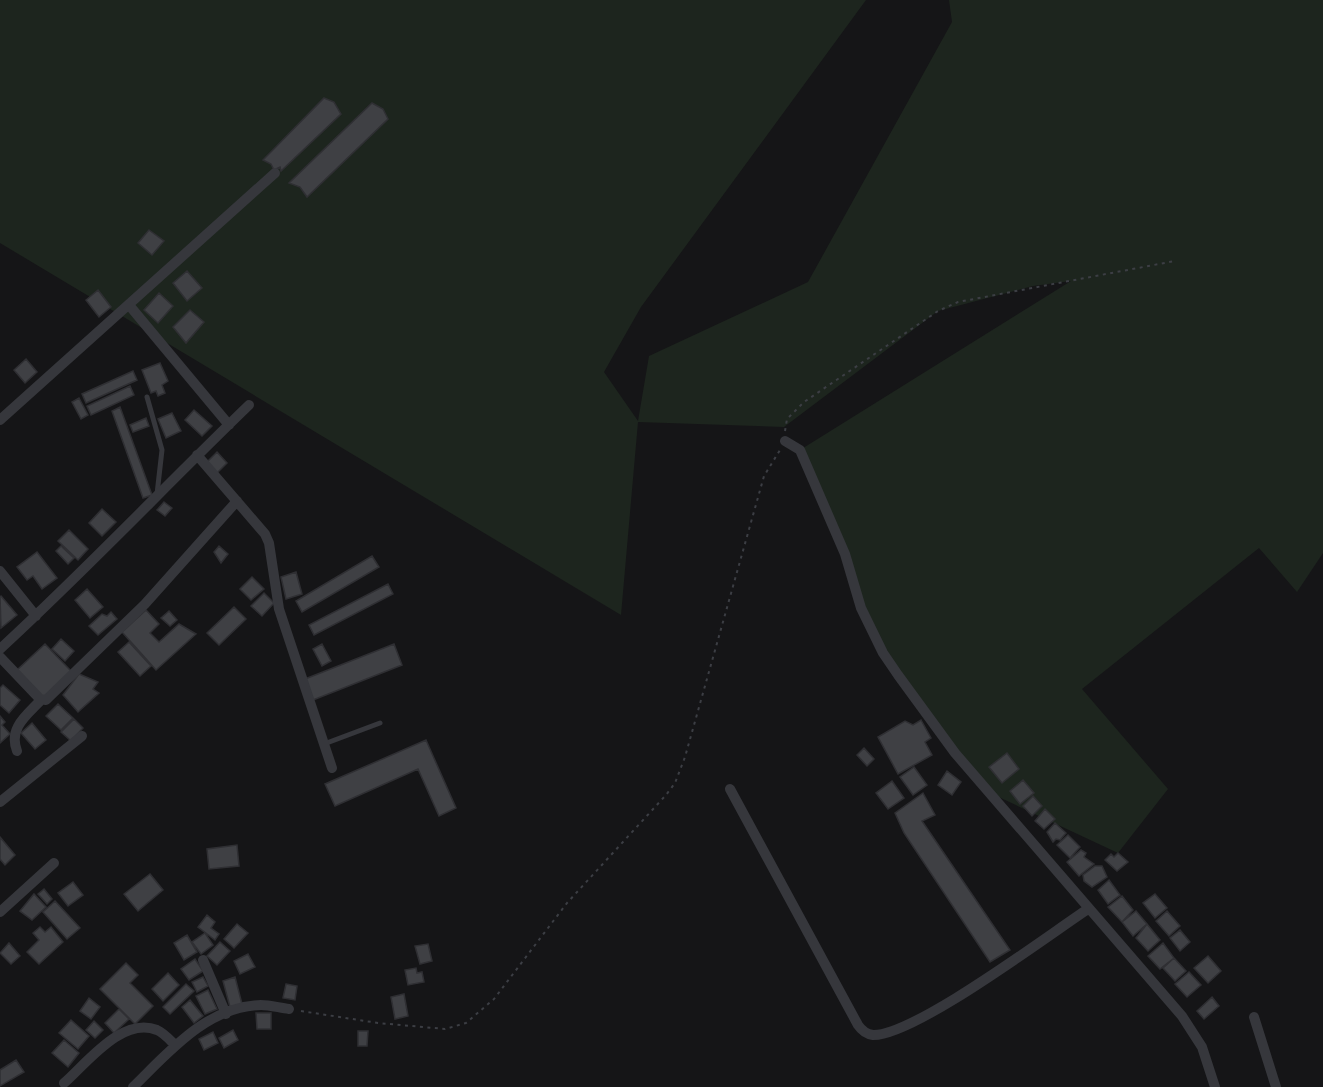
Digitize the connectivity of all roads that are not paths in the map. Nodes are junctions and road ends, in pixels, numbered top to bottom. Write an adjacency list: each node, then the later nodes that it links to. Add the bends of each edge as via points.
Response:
1 (275, 173): 2 (street)
2 (129, 304): 5 (street); 6 (street)
3 (147, 397): 9 (lane, via 162,453)
4 (249, 405): 6 (street)
5 (0, 420)
6 (229, 425): 8 (street)
7 (785, 441): 24 (street, via 800,450 845,554 861,608 883,653 955,753)
8 (197, 455): 9 (street); 10 (street)
9 (157, 494): 12 (street)
10 (237, 501): 15 (street, via 146,604 48,698); 18 (street, via 269,543 279,609)
11 (0, 571): 12 (street)
12 (36, 616): 13 (street)
13 (0, 649)
14 (0, 657): 15 (street)
15 (41, 700): 19 (street, via 15,732)
16 (380, 723): 18 (lane)
17 (82, 736): 22 (street)
18 (324, 744): 20 (street)
19 (17, 751)
20 (332, 768)
21 (730, 789): 24 (street, via 866,1034 899,1029 929,1015)
22 (0, 802)
23 (54, 862): 25 (street)
24 (1088, 909): 33 (street, via 1182,1016 1202,1047)
25 (0, 912)
26 (202, 960): 28 (street)
27 (289, 1009): 28 (street, via 261,1005)
28 (226, 1014): 30 (street, via 185,1035)
29 (1254, 1017): 34 (street)
30 (175, 1045): 31 (street, via 159,1030 134,1029 109,1042); 32 (street)
31 (64, 1083)
32 (133, 1087)
33 (1215, 1087)
34 (1276, 1087)

